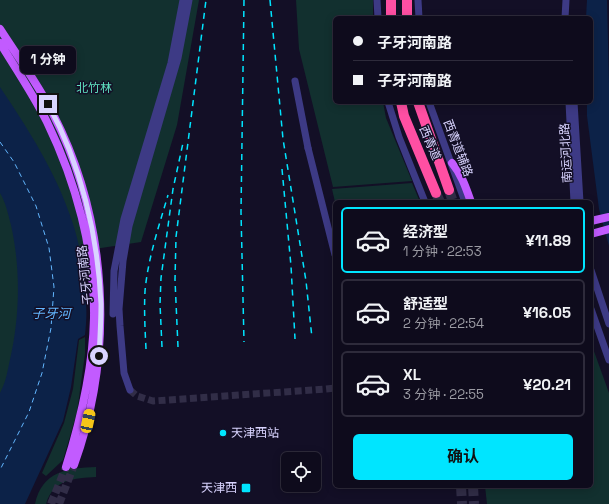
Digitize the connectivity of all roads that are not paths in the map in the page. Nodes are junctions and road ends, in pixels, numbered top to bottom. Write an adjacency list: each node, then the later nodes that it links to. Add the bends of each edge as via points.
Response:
1 (183, 0): 39 (street, bridge, via 171,63 124,219 114,271)
2 (190, 0): 43 (street, bridge, via 178,58 129,226 123,261 119,309 124,373)
3 (377, 0): 9 (street)
4 (391, 0): 10 (highway)
5 (408, 0): 11 (highway); 12 (street)
6 (418, 0): 13 (street)
7 (566, 0): 14 (street)
8 (570, 0): 15 (street)
9 (378, 16)
10 (391, 16)
11 (407, 16)
12 (411, 16)
13 (419, 16)
14 (565, 16)
15 (570, 16)
16 (0, 29): 17 (main road, 子牙河南路, via 42,94 59,127 84,194 94,241 101,302 99,356 86,429 70,466 92,349 94,305 89,256 81,218 60,152 28,88)
17 (0, 43)
18 (295, 81): 37 (street, bridge, via 308,148)
19 (389, 104): 28 (street)
20 (401, 104): 27 (highway, 西青道)
21 (419, 104): 26 (highway, 西青道)
22 (430, 104): 25 (street, 西青道辅路)
23 (569, 104): 31 (street, 南运河北路)
24 (574, 104): 32 (street, 南运河北路)
25 (452, 163): 29 (street, 西青道辅路); 30 (main road, via 465,184)
26 (449, 190)
27 (436, 193)
28 (424, 200)
29 (464, 200)
30 (470, 200)
31 (574, 200)
32 (580, 200)
33 (609, 217): 34 (main road)
34 (594, 221)
35 (609, 229): 36 (main road)
36 (593, 234)
37 (333, 247)
38 (593, 276): 41 (street)
39 (113, 314)
40 (593, 315): 42 (street)
41 (609, 324)
42 (609, 360)
43 (130, 390)

